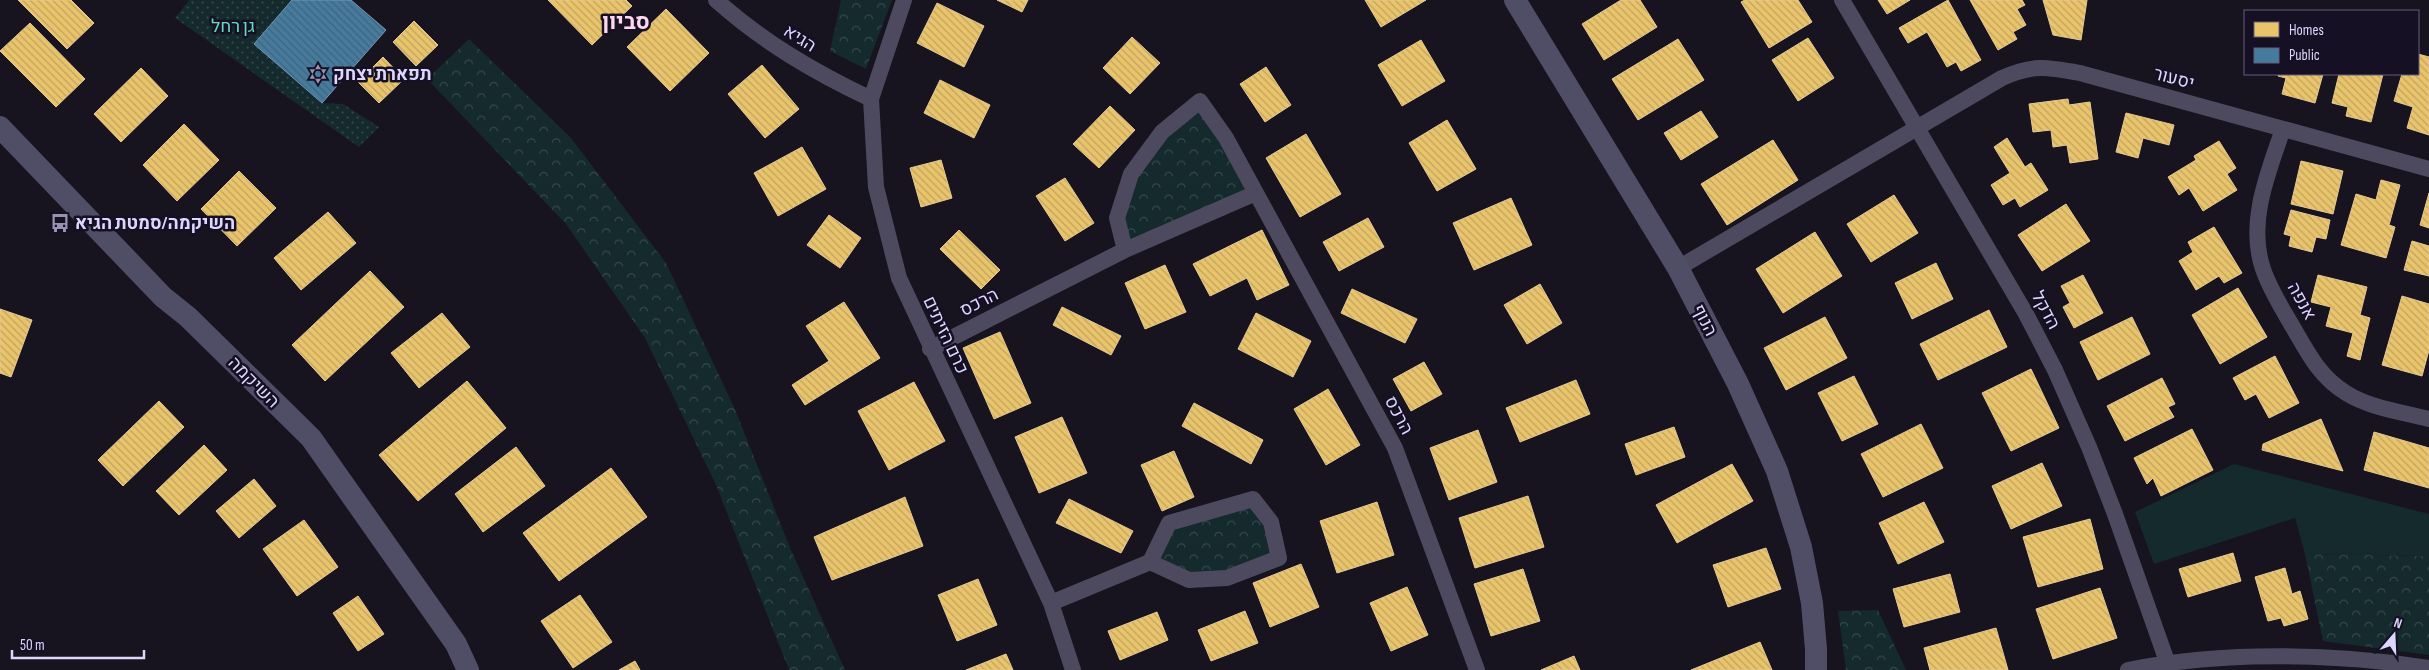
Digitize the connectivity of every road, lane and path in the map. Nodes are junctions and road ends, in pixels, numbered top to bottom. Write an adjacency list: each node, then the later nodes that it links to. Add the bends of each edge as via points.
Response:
1 (716, 0): 5 (street, הגיא, via 789,56)
2 (904, 0): 5 (street, כרם הזיתים)
3 (1515, 0): 12 (street, הנוף)
4 (1842, 0): 7 (street, הדקל)
5 (871, 99): 13 (street, כרם הזיתים, via 876,187 899,278)
6 (0, 127): 19 (street, השיקמה, via 163,297 188,317 311,438 456,644)
7 (1917, 128): 8 (street, יסעור, via 2002,78 2022,69 2040,67 2080,74); 12 (street, יסעור); 17 (street, הדקל, via 2026,314 2055,370 2089,447)
8 (2283, 129): 9 (street, יסעור); 14 (street, אנפה, via 2263,191 2257,234 2258,253 2272,289 2314,365 2333,384 2366,402)
9 (2429, 168)
10 (1256, 193): 11 (street, הרכס); 11 (street, הרכס, via 1226,138 1200,101 1162,132 1131,174 1117,218); 21 (street, הרכס, via 1395,448)
11 (1125, 250): 13 (street, הרכס)
12 (1678, 268): 22 (street, הנוף, via 1738,384 1776,471 1801,547 1812,603)
13 (930, 349): 16 (street, כרם הזיתים)
14 (2429, 419)
15 (1150, 562): 15 (street, via 1189,580 1227,578 1279,558 1271,522 1253,499 1169,522); 16 (street)
16 (1051, 603): 20 (street, כרם הזיתים)
17 (2169, 666): 18 (street, via 2305,657 2356,659); 23 (street)
18 (2429, 668)
19 (468, 670)
20 (1073, 670)
21 (1477, 670)
22 (1816, 670)
23 (2128, 670)

